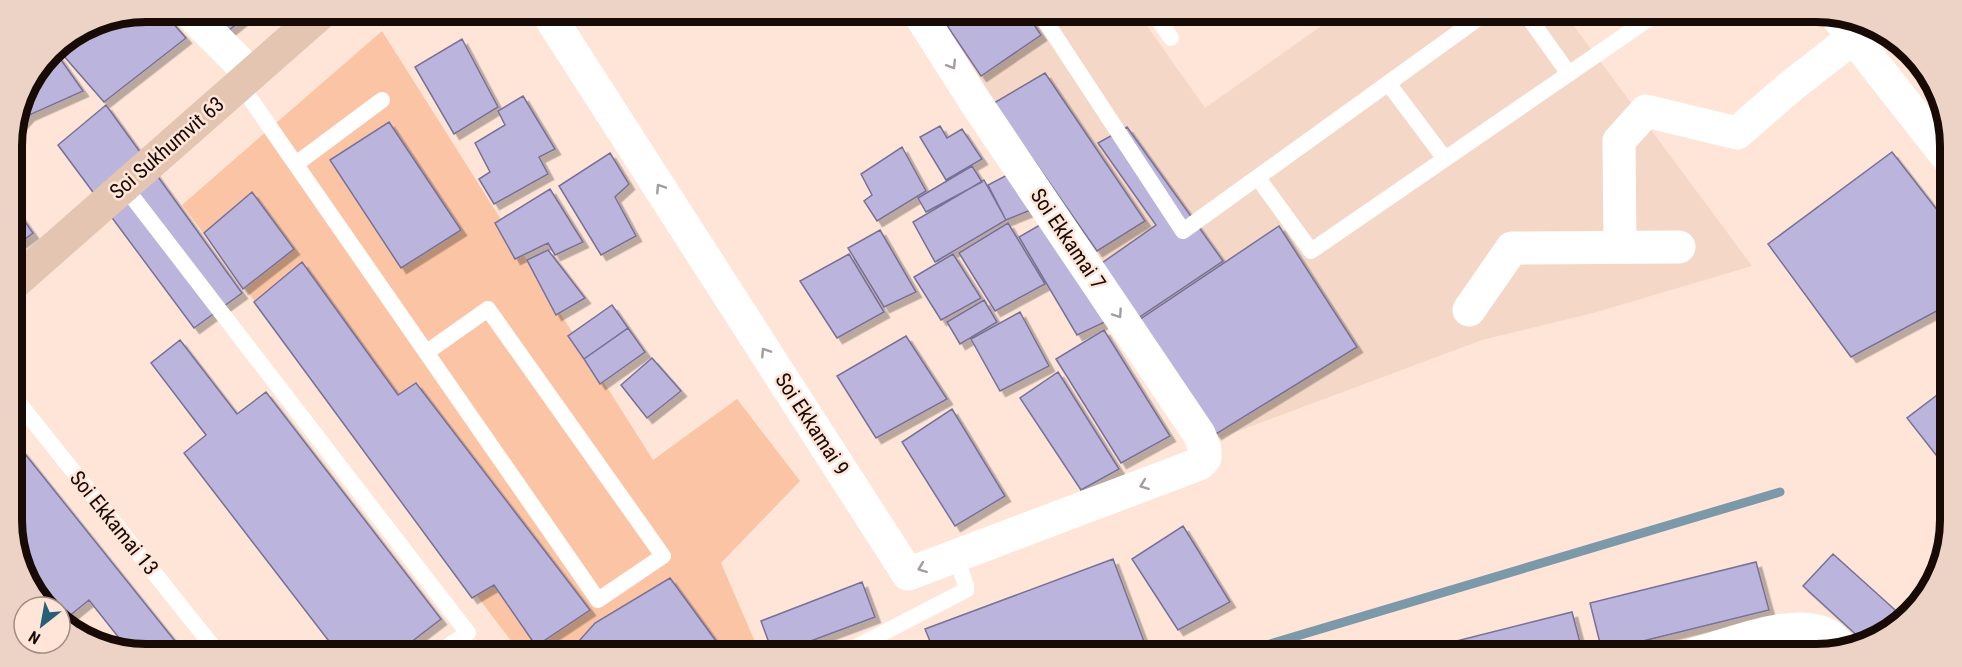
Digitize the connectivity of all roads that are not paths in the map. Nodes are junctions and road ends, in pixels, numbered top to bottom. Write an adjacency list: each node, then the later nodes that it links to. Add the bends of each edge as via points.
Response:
1 (1046, 22): 19 (lane, via 1183,231)
2 (1160, 22): 11 (lane)
3 (1474, 22): 14 (lane)
4 (1532, 22): 12 (lane)
5 (1644, 22): 12 (lane)
6 (198, 23): 13 (street)
7 (310, 23): 13 (main road, Soi Sukhumvit 63)
8 (554, 23): 28 (street, Soi Ekkamai 9, one-way to 8, via 908,574)
9 (925, 23): 27 (street, Soi Ekkamai 7, one-way to 27, via 1199,434 1205,449 1205,458)
10 (1846, 28): 16 (street); 22 (street, via 1790,87 1737,133 1646,111 1619,141)
11 (1171, 38)
12 (1569, 74): 17 (lane)
13 (246, 79): 18 (lane); 20 (main road, Soi Sukhumvit 63)
14 (1388, 83): 17 (lane); 19 (lane)
15 (382, 100): 18 (lane)
16 (1940, 148)
17 (1445, 159): 19 (lane, via 1311,251)
18 (296, 164): 25 (lane)
19 (1258, 178)
20 (124, 186): 23 (main road, Soi Sukhumvit 63); 31 (lane, via 468,633)
21 (1679, 247): 22 (street)
22 (1620, 248): 24 (street, via 1512,248)
23 (23, 275)
24 (1469, 310)
25 (427, 352): 25 (lane, via 598,600 663,556 488,309)
26 (22, 407): 30 (lane, Soi Ekkamai 13)
27 (1199, 464): 28 (street, Soi Ekkamai 9, one-way to 28)
28 (956, 556): 32 (lane, via 966,590)
29 (1835, 642): 33 (street, via 1807,629 1786,629)
30 (211, 644)
31 (452, 644)
32 (862, 644)
33 (1731, 644)

